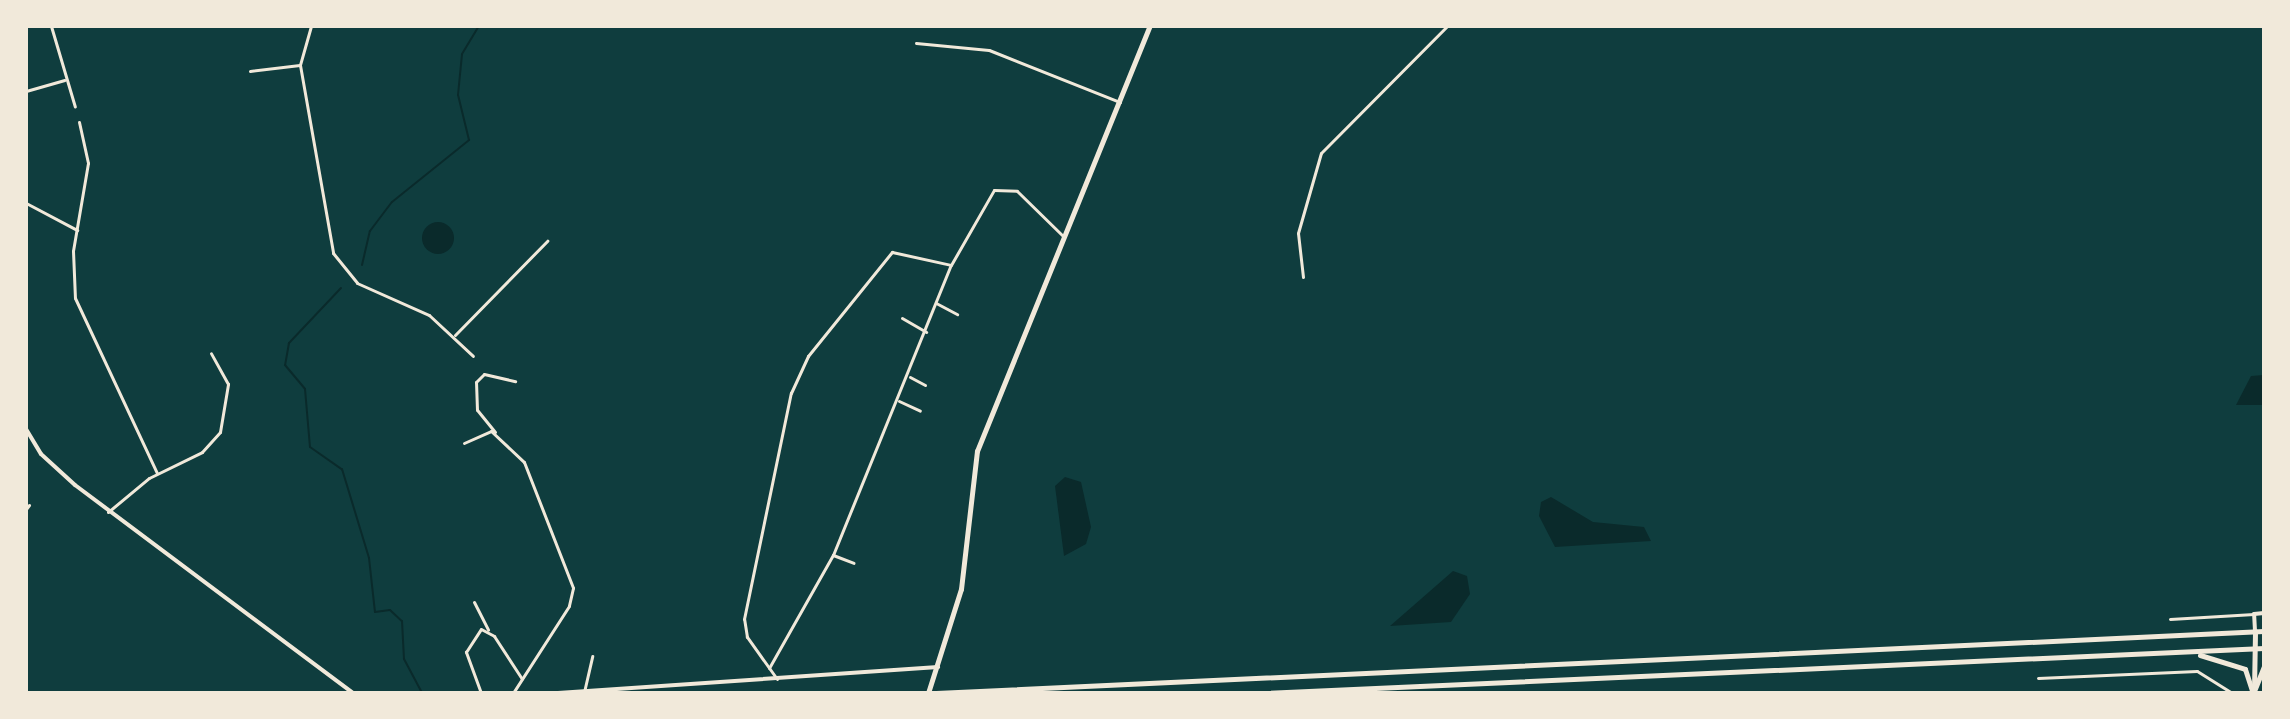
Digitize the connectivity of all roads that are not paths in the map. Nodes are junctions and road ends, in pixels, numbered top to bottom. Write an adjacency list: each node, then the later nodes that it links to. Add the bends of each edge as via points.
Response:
1 (51, 26): 8 (street)
2 (311, 26): 6 (street)
3 (1150, 26): 10 (main road)
4 (1447, 26): 18 (street, via 1321,153 1298,233)
5 (916, 43): 10 (street, via 989,50)
6 (300, 65): 7 (street); 23 (street, via 333,253 357,283 429,315)
7 (250, 71)
8 (66, 79): 9 (street); 11 (street)
9 (26, 91)
10 (1120, 102): 15 (main road)
11 (75, 107)
12 (79, 122): 14 (street, via 88,163)
13 (26, 203): 14 (street, via 48,221)
14 (77, 230): 34 (street, via 78,306)
15 (1063, 236): 17 (street, via 1017,191 1001,188 979,207); 50 (main road, via 977,451 965,566)
16 (547, 241): 23 (street)
17 (951, 265): 19 (street); 51 (street, via 892,252 797,376 744,619 747,637)
18 (1303, 277)
19 (936, 303): 20 (street); 22 (street)
20 (957, 314)
21 (902, 318): 22 (street)
22 (926, 332): 26 (street)
23 (455, 335): 25 (street)
24 (211, 353): 34 (street, via 228,384 224,424 202,452)
25 (473, 356)
26 (910, 377): 28 (street); 29 (street)
27 (515, 381): 32 (street, via 484,374 476,382 477,410)
28 (925, 385)
29 (899, 401): 30 (street); 36 (street)
30 (920, 411)
31 (26, 429): 35 (street, via 54,468)
32 (495, 433): 33 (street); 54 (street, via 529,471 573,588)
33 (464, 443)
34 (157, 473): 35 (street)
35 (108, 512): 56 (street)
36 (833, 555): 37 (street); 51 (street)
37 (854, 563)
38 (474, 602): 42 (street)
39 (2264, 613): 40 (street)
40 (2254, 614): 41 (street); 43 (street)
41 (2170, 619)
42 (488, 630): 54 (street); 57 (street, via 467,646)
43 (2255, 631): 44 (main road); 46 (main road); 61 (main road)
44 (2264, 631)
45 (2264, 648): 46 (main road)
46 (2255, 649): 47 (main road); 64 (main road)
47 (2188, 653): 62 (main road); 64 (main road, via 2237,664)
48 (592, 656): 55 (street)
49 (2264, 666): 64 (main road)
50 (938, 667): 53 (street); 60 (main road)
51 (769, 668): 53 (street)
52 (2038, 678): 63 (street, via 2197,671)
53 (777, 679): 55 (street)
54 (523, 680): 58 (street)
55 (584, 692): 59 (street)
56 (353, 693)
57 (481, 693)
58 (513, 693)
59 (558, 693)
60 (928, 693)
61 (936, 693)
62 (1265, 693)
63 (2232, 693)
64 (2253, 693)

